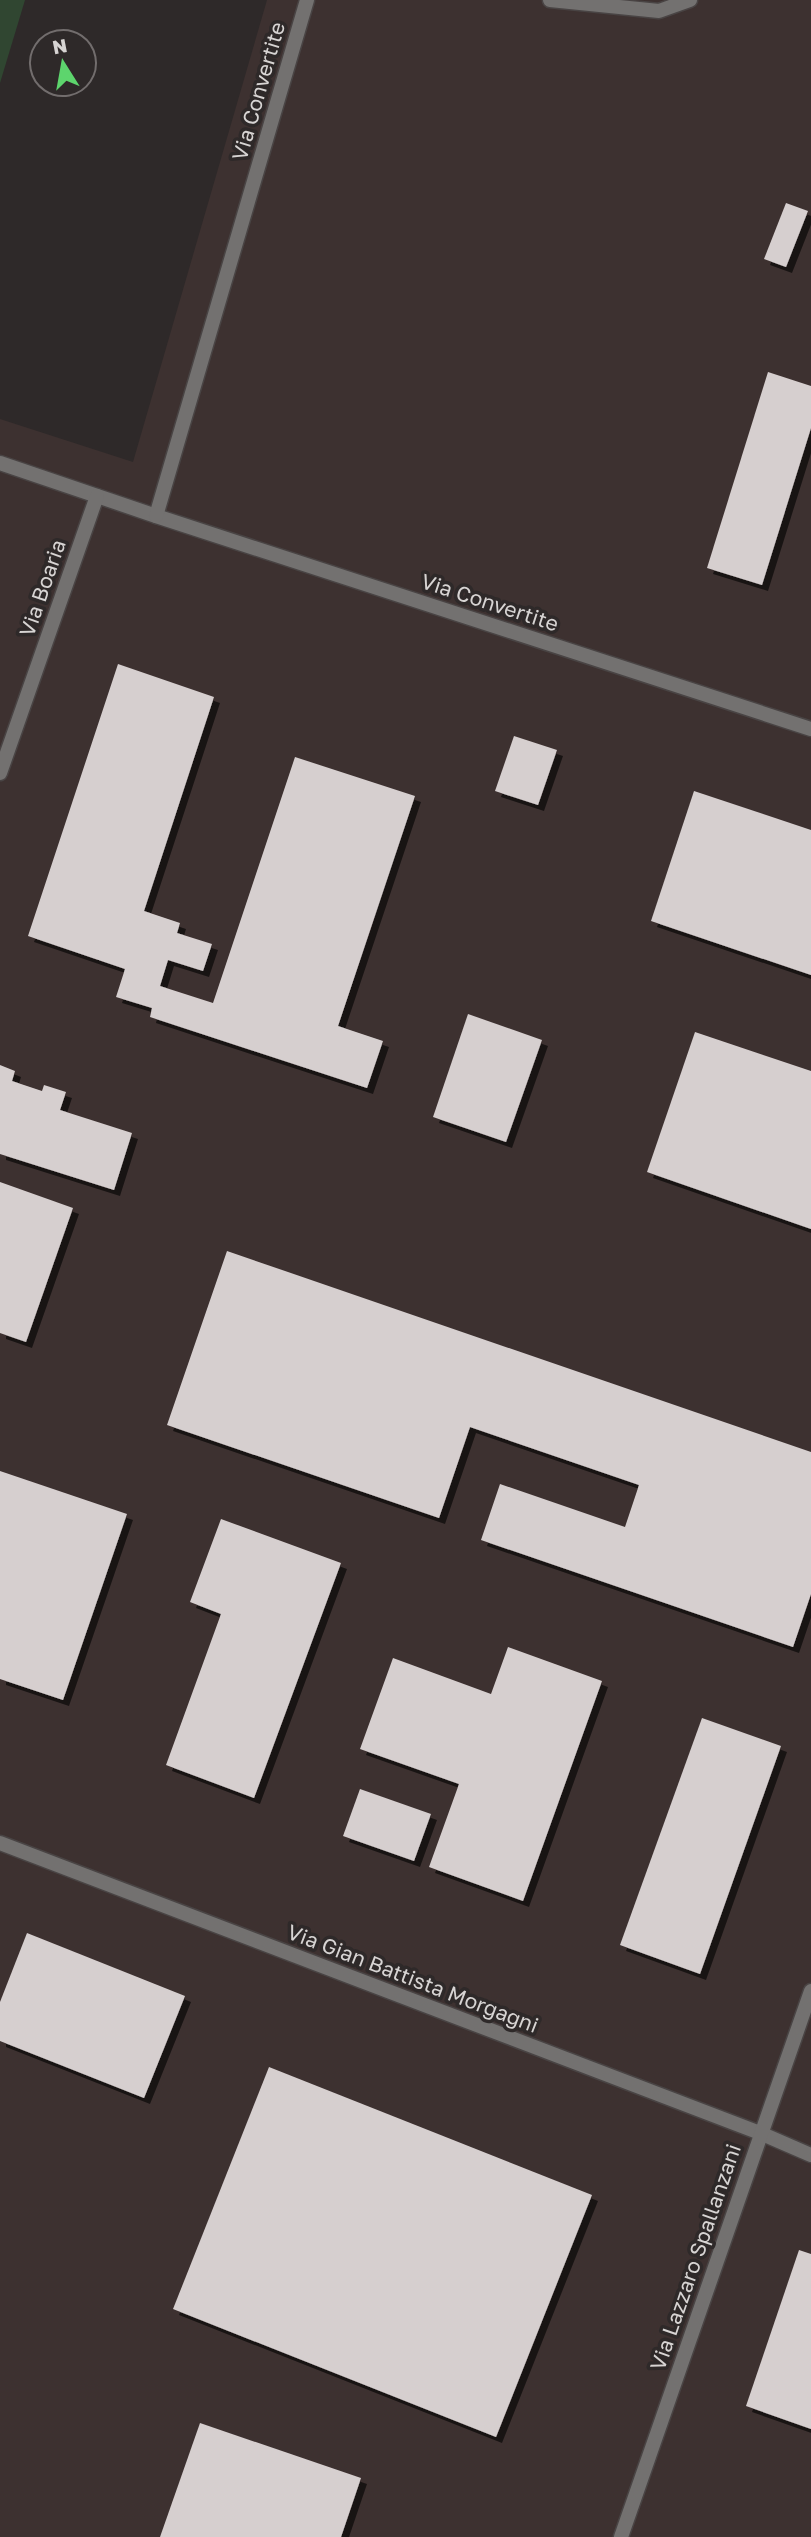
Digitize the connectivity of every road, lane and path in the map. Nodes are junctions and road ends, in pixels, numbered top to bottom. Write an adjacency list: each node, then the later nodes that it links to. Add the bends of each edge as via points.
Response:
1 (307, 0): 6 (street, Via Convertite)
2 (550, 0): 3 (street, via 659,11)
3 (690, 0)
4 (0, 463): 5 (street, Via Convertite)
5 (97, 496): 6 (street, Via Convertite); 8 (street, Via Boaria)
6 (156, 516): 7 (street, Via Convertite)
7 (811, 729)
8 (0, 773)
9 (0, 1843): 11 (street, Via Gian Battista Morgagni)
10 (811, 1991): 11 (street, Via Lazzaro Spallanzani)
11 (760, 2133): 12 (street, Via Gian Battista Morgagni); 13 (street, Via Lazzaro Spallanzani)
12 (811, 2155)
13 (621, 2537)

